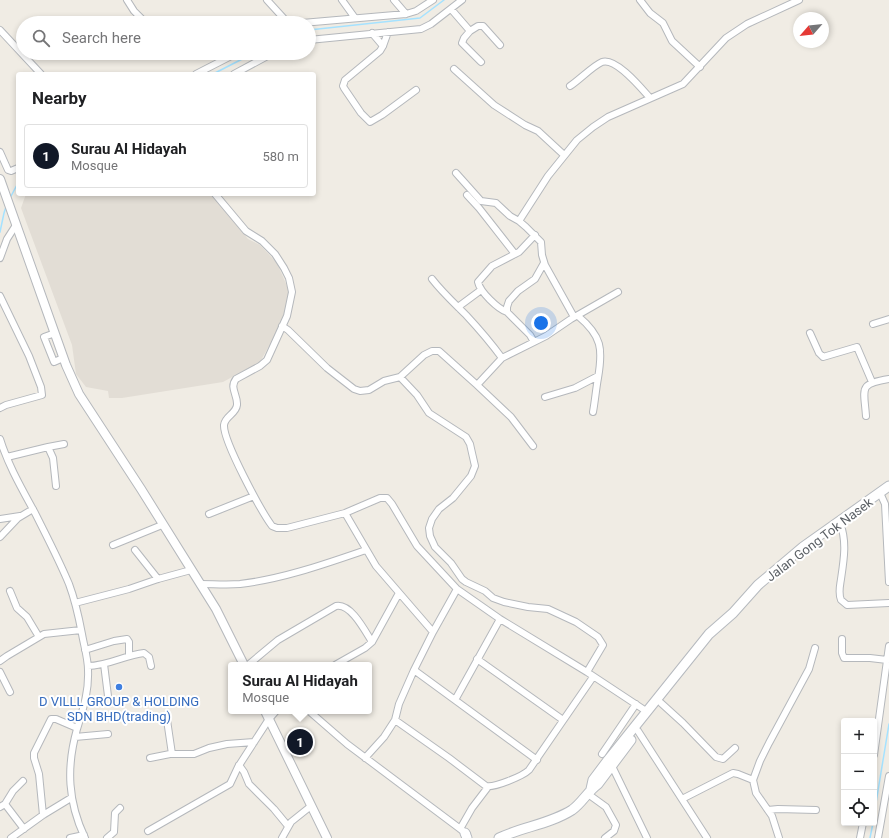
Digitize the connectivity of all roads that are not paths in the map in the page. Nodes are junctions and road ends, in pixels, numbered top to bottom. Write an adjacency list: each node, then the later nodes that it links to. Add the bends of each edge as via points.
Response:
1 (127, 0): 11 (street)
2 (267, 0): 12 (street)
3 (342, 0): 13 (street)
4 (394, 0): 10 (street)
5 (433, 0): 10 (street)
6 (462, 0): 9 (street)
7 (640, 0): 27 (street, via 662,23 672,41)
8 (799, 0): 27 (street, via 737,30 726,38)
9 (450, 9): 16 (street); 17 (street, via 421,30)
10 (406, 14): 13 (street)
11 (139, 16)
12 (282, 16)
13 (355, 18): 14 (street)
14 (316, 22)
15 (0, 30): 22 (street)
16 (470, 31): 20 (street, via 483,26); 26 (street, via 462,43)
17 (388, 32): 18 (street); 21 (street)
18 (372, 33): 19 (street); 21 (street)
19 (316, 39)
20 (500, 45)
21 (383, 46): 33 (street, via 344,81 344,88 361,113 368,122 372,122)
22 (16, 47)
23 (28, 60): 29 (street)
24 (223, 60): 30 (street)
25 (260, 60): 31 (street)
26 (481, 62)
27 (700, 67): 34 (street, via 683,84)
28 (454, 69): 36 (street, via 494,105 538,131)
29 (39, 72)
30 (200, 72)
31 (238, 72)
32 (570, 86): 34 (street, via 606,62 620,68)
33 (416, 90)
34 (650, 98): 36 (street, via 601,121 577,140)
35 (0, 152): 37 (street, via 8,170)
36 (564, 155): 42 (street)
37 (16, 169)
38 (456, 173): 42 (street, via 480,201 496,203)
39 (0, 179): 43 (street)
40 (466, 195): 45 (street)
41 (217, 196): 57 (street, via 246,231 262,241 275,254 284,268 292,297)
42 (519, 221): 44 (street)
43 (16, 225): 46 (street); 85 (street, via 63,358 79,394)
44 (535, 235): 45 (street); 47 (street, via 542,245)
45 (515, 254): 49 (street, via 488,270 478,282)
46 (0, 258)
47 (544, 263): 53 (street, via 535,279 509,301); 54 (street)
48 (432, 279): 52 (street)
49 (481, 290): 52 (street); 53 (street, via 501,309)
50 (618, 292): 54 (street)
51 (0, 296): 67 (street, via 29,356 42,387 42,395)
52 (458, 307): 60 (street)
53 (508, 312): 59 (street)
54 (576, 316): 59 (street); 61 (street, via 588,325 600,346)
55 (889, 319): 56 (street)
56 (873, 324)
57 (282, 326): 62 (street, via 354,389 364,392); 78 (street, via 264,363 234,382 236,408 224,424 226,440)
58 (810, 333): 64 (street, via 823,357 857,347)
59 (534, 342): 60 (street)
60 (502, 358): 65 (street)
61 (598, 376): 66 (street, via 575,388); 68 (street)
62 (400, 377): 65 (street, via 424,355 436,351); 121 (street, via 429,413 466,438 475,466 471,476 432,519 429,533 433,545 463,580 493,598 514,605 548,610 581,624 598,637 603,645)
63 (889, 379): 64 (street)
64 (872, 382): 69 (street, via 864,391)
65 (477, 385): 72 (street, via 511,417)
66 (545, 398)
67 (0, 408)
68 (593, 412)
69 (866, 416)
70 (0, 439): 74 (street)
71 (64, 444): 73 (street)
72 (533, 446)
73 (48, 447): 74 (street); 75 (street, via 53,458)
74 (7, 457): 79 (street)
75 (56, 486)
76 (889, 486): 77 (main road, Jalan Gong Tok Nasek)
77 (880, 493): 84 (main road, Jalan Gong Tok Nasek); 92 (street, via 885,504)
78 (254, 496): 80 (street, via 270,524 277,528 287,528); 81 (street)
79 (32, 509): 82 (street); 97 (street, via 70,586)
80 (345, 513): 89 (street); 94 (street, via 380,498 387,498 417,546)
81 (209, 514)
82 (22, 515): 83 (street); 86 (street)
83 (0, 519)
84 (840, 522): 98 (street, via 844,540 840,600 847,605); 100 (main road, Jalan Gong Tok Nasek, via 767,576)
85 (162, 525): 87 (street); 90 (street)
86 (0, 537)
87 (113, 545)
88 (135, 550): 91 (street)
89 (366, 550): 93 (street, via 321,566 258,581 240,584); 96 (street)
90 (191, 570): 91 (street); 93 (street)
91 (158, 579): 97 (street)
92 (889, 582)
93 (200, 584): 113 (street)
94 (457, 589): 99 (street); 102 (street)
95 (10, 591): 103 (street, via 17,608 27,617)
96 (399, 593): 102 (street); 105 (street)
97 (75, 603): 101 (street)
98 (889, 603)
99 (500, 618): 110 (street); 121 (street)
100 (717, 628): 127 (main road, Jalan Gong Tok Nasek, via 712,638); 130 (main road, Jalan Gong Tok Nasek, via 690,657)
101 (81, 630): 103 (street, via 49,633); 108 (street)
102 (433, 632): 119 (street)
103 (39, 637): 112 (street)
104 (842, 639): 111 (street, via 844,658)
105 (372, 642): 114 (street, via 350,610 339,605 278,640); 115 (street)
106 (889, 646): 111 (street)
107 (814, 648): 148 (street, via 809,669 769,743)
108 (85, 650): 109 (street, via 114,641 127,640); 117 (street)
109 (129, 656): 116 (street); 118 (street, via 146,654)
110 (477, 659): 125 (street); 133 (street)
111 (887, 660): 141 (street)
112 (0, 661)
113 (243, 662)
114 (252, 662)
115 (340, 662)
116 (104, 664): 117 (street); 124 (street)
117 (88, 666): 134 (street, via 86,702)
118 (151, 666)
119 (414, 670): 125 (street); 132 (street)
120 (0, 672): 123 (street)
121 (587, 672): 122 (street)
122 (593, 677): 126 (street); 133 (street)
123 (10, 692)
124 (108, 696)
125 (455, 700): 144 (street)
126 (636, 704): 130 (street); 145 (street)
127 (658, 706): 130 (main road); 139 (street, via 683,723 716,757 723,759)
128 (312, 714): 143 (street)
129 (267, 715): 138 (street); 155 (street)
130 (646, 716): 135 (main road, Jalan Gong Tok Nasek); 145 (main road, Jalan Gong Tok Nasek)
131 (167, 720): 140 (street)
132 (395, 720): 143 (street); 150 (street)
133 (563, 720): 144 (street)
134 (77, 728): 137 (street); 159 (street, via 56,718 51,719 34,754 39,774)
135 (638, 731): 145 (main road, Jalan Gong Tok Nasek); 153 (street)
136 (108, 734): 137 (street)
137 (75, 737): 152 (street, via 70,769)
138 (254, 742): 140 (street, via 221,745 190,755); 146 (street)
139 (734, 748)
140 (172, 754): 142 (street)
141 (874, 754)
142 (150, 758)
143 (365, 758): 164 (street)
144 (538, 760): 150 (street, via 524,774)
145 (607, 760): 151 (main road, Jalan Gong Tok Nasek, via 593,780); 173 (street)
146 (239, 765): 160 (street, via 249,784); 163 (street, via 228,787)
147 (889, 776): 177 (street)
148 (753, 780): 153 (street, via 733,773); 157 (street, via 756,792)
149 (23, 781): 154 (street)
150 (488, 787): 164 (street, via 472,808)
151 (589, 791): 171 (main road, Jalan Gong Tok Nasek, via 569,812); 172 (street, via 606,807 616,826)
152 (71, 798): 159 (street); 165 (street)
153 (682, 799): 174 (street)
154 (2, 806): 162 (street)
155 (311, 806): 160 (street); 170 (street)
156 (120, 808): 168 (street, via 115,813 114,832)
157 (768, 810): 158 (street); 175 (street)
158 (816, 810)
159 (43, 815): 162 (street)
160 (288, 826): 169 (street)
161 (862, 826): 176 (street)
162 (24, 829): 166 (street)
163 (148, 831)
164 (466, 834)
165 (84, 836): 167 (street)
166 (11, 838)
167 (70, 838)
168 (107, 838)
169 (282, 838)
170 (327, 838)
171 (499, 838)
172 (605, 838)
173 (647, 838)
174 (707, 838)
175 (779, 838)
176 (860, 838)
177 (878, 838)

